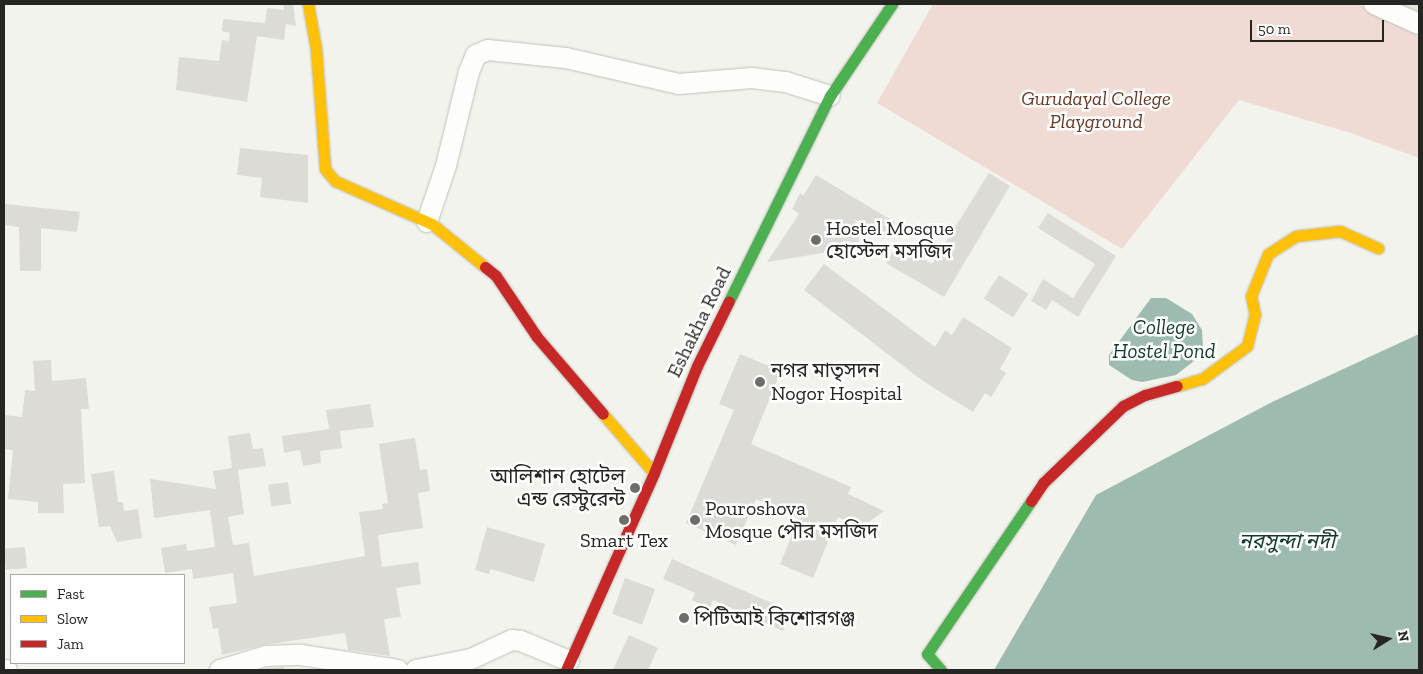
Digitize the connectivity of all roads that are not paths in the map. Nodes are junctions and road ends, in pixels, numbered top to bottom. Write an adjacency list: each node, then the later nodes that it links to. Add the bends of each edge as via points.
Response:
1 (308, 4): 6 (street, via 316,49 325,169 335,181)
2 (892, 4): 5 (street, Eshakha Road)
3 (1374, 4): 4 (street)
4 (1419, 24)
5 (830, 96): 6 (street, via 786,82 752,78 679,84 566,58 488,50 476,55 469,72 446,166); 8 (street, Eshakha Road, via 697,366)
6 (427, 222): 8 (street, via 496,276 538,337)
7 (1378, 248): 13 (street, via 1340,231 1296,236 1268,254 1251,296 1254,327 1242,351 1202,379 1145,395 1116,412 1042,483 927,654)
8 (654, 474): 9 (street, Eshakha Road)
9 (568, 666): 12 (street, via 521,641 512,640 471,659)
10 (220, 670): 11 (street, via 266,656 301,656)
11 (398, 670)
12 (416, 670)
13 (941, 670)

